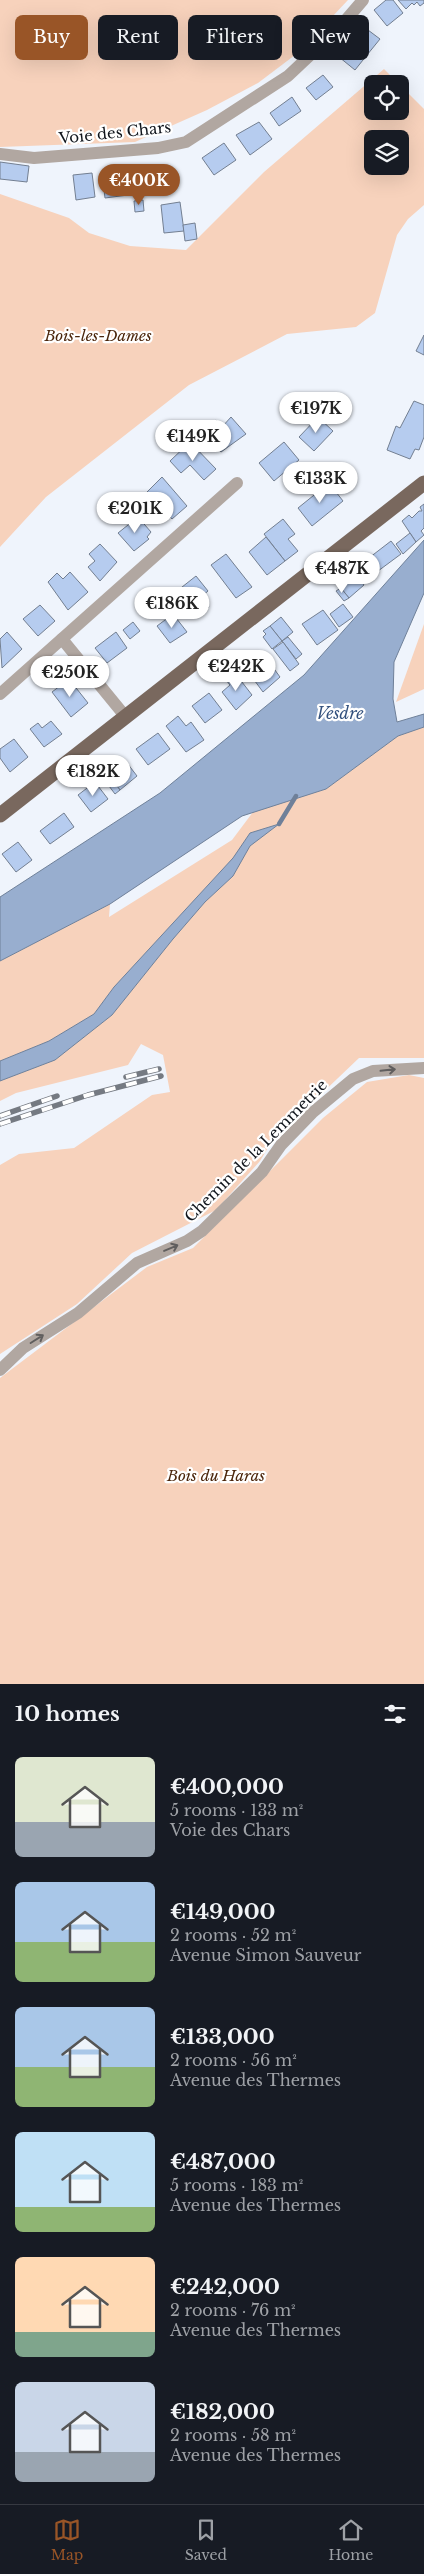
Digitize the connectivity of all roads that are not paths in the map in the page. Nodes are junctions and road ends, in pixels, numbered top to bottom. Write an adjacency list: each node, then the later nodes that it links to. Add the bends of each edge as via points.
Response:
1 (362, 0): 2 (street, Voie des Chars, via 339,28 288,76 186,142 158,148 34,158)
2 (0, 154)
3 (237, 483): 5 (street)
4 (424, 483): 7 (main road)
5 (62, 639): 6 (street); 7 (street)
6 (0, 694)
7 (125, 716): 8 (main road)
8 (0, 815)
9 (424, 1068): 10 (street, Chemin de la Lemmetrie, one-way to 9, via 23,1348 78,1313 137,1263 202,1231 262,1172 281,1145 312,1113 353,1079 373,1071)
10 (0, 1370)

